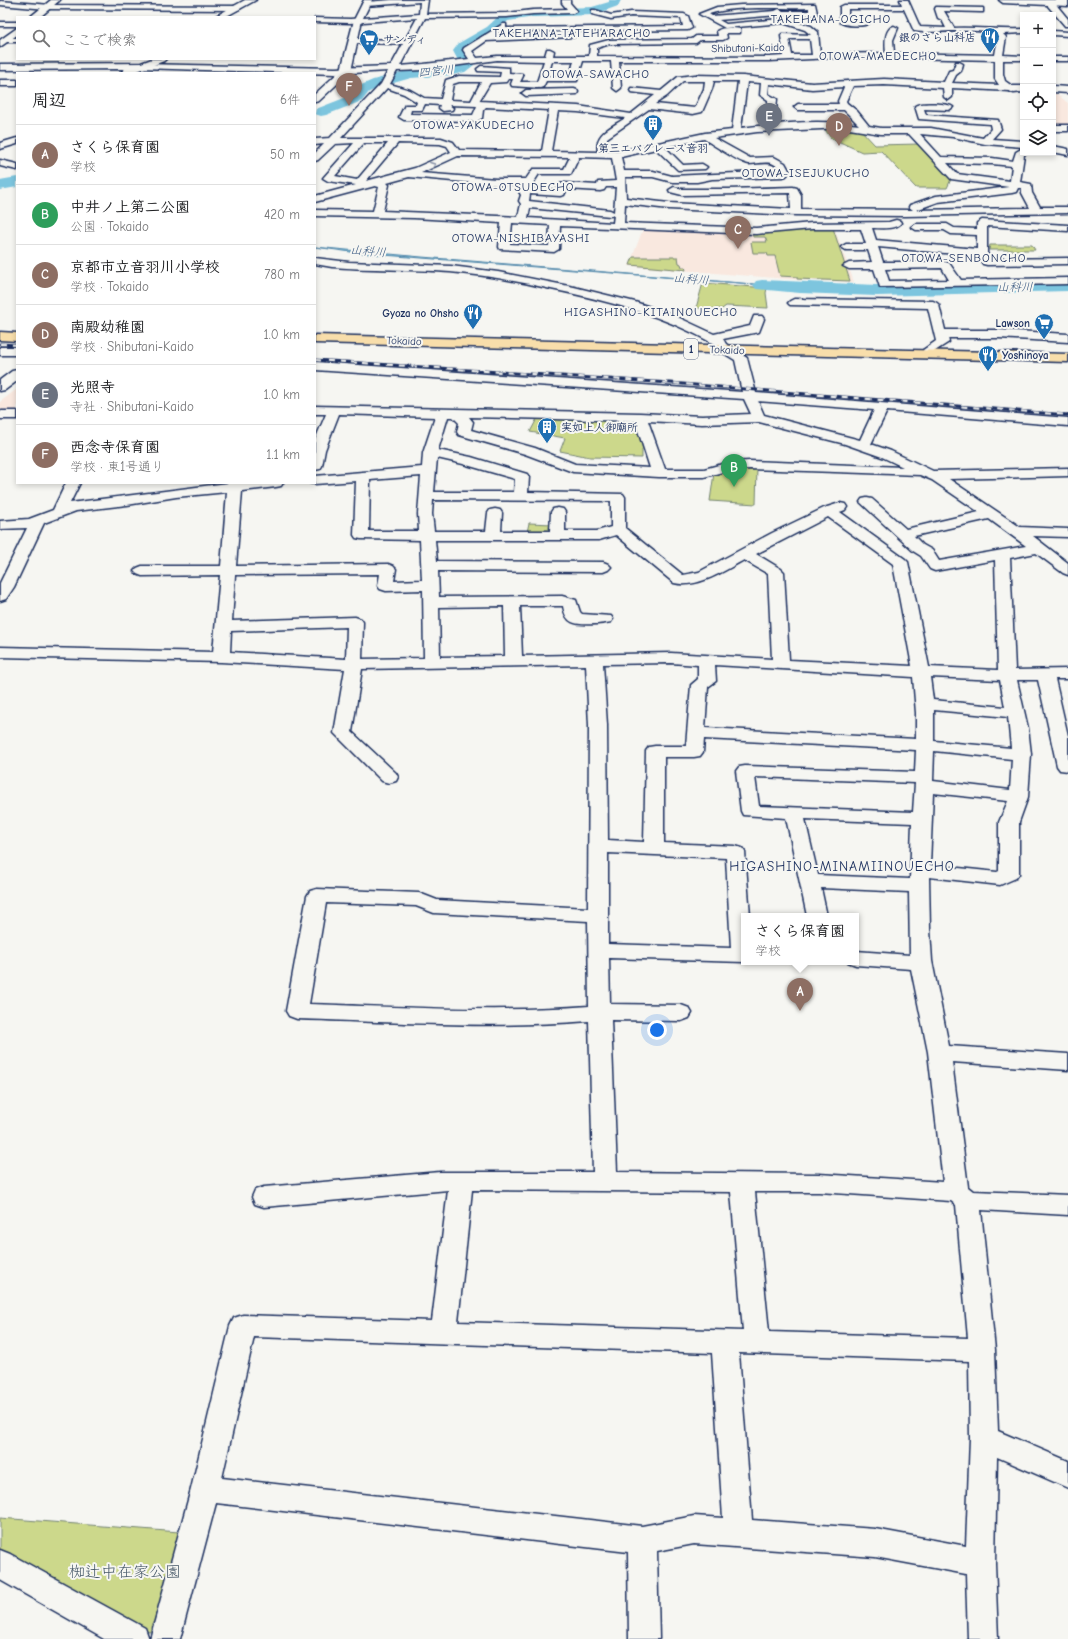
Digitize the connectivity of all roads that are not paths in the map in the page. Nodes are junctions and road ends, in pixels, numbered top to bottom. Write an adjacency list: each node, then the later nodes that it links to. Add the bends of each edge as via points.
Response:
1 (56, 0): 15 (street)
2 (252, 0): 16 (street)
3 (423, 0): 10 (street); 29 (street)
4 (566, 0): 23 (street, via 573,11 533,12 507,16)
5 (732, 0): 17 (street)
6 (1000, 0): 14 (street)
7 (1003, 0): 11 (street)
8 (1033, 0): 11 (street)
9 (976, 1): 19 (street)
10 (367, 2): 34 (street)
11 (1068, 3): 14 (street)
12 (1, 4): 15 (street)
13 (905, 4): 18 (street); 25 (street)
14 (1051, 4): 26 (street)
15 (45, 6): 16 (street); 27 (street)
16 (236, 8): 28 (street)
17 (736, 8): 21 (street); 24 (street); 32 (street, via 717,9 703,14)
18 (865, 9): 25 (street, via 867,14); 35 (street, via 844,7 841,22)
19 (980, 10): 47 (street, via 939,9 942,18 949,18); 51 (street, via 983,19)
20 (611, 11): 22 (street); 43 (street); 46 (street, via 526,16 507,22)
21 (780, 12): 24 (street); 32 (street, via 725,26); 54 (street, via 790,24 808,28)
22 (631, 14): 31 (street); 44 (street)
23 (478, 15): 30 (street); 40 (street)
24 (750, 15): 32 (street)
25 (911, 15): 41 (street)
26 (1064, 15): 37 (street)
27 (35, 16)
28 (220, 16)
29 (422, 16): 30 (street); 34 (street); 60 (street)
30 (448, 16): 38 (street)
31 (658, 16): 42 (street); 42 (street, via 684,16 690,34 662,34)
32 (711, 18)
33 (319, 20): 34 (street)
34 (358, 20): 59 (street)
35 (865, 23)
36 (0, 24): 39 (street)
37 (1068, 24)
38 (443, 25)
39 (16, 26): 56 (street)
40 (472, 26)
41 (902, 26): 45 (street); 65 (street, via 889,40)
42 (660, 28): 44 (street)
43 (592, 29): 44 (street); 46 (street)
44 (634, 29)
45 (925, 29): 47 (street); 68 (street)
46 (498, 30): 55 (street)
47 (951, 30): 51 (street)
48 (1020, 31): 51 (street)
49 (792, 32): 72 (street, via 770,29 721,31 723,38 696,38 696,41 609,42 593,47)
50 (1056, 33): 52 (street)
51 (996, 34): 58 (street); 62 (street)
52 (1068, 34)
53 (571, 35): 55 (street)
54 (815, 37): 66 (street); 78 (street, via 784,36)
55 (485, 38): 70 (street, via 466,50)
56 (3, 40): 57 (street)
57 (16, 40)
58 (1016, 40)
59 (354, 41): 60 (street); 91 (street)
60 (409, 42): 86 (street)
61 (1020, 50): 62 (street)
62 (998, 54): 68 (street); 69 (street); 79 (street); 110 (street, via 998,77 1000,82)
63 (549, 55): 67 (street, Shibutani-Kaido); 71 (street, Shibutani-Kaido); 94 (street, via 542,69)
64 (832, 55): 65 (street, Shibutani-Kaido, via 857,61 897,64); 66 (street, Shibutani-Kaido); 80 (street)
65 (894, 55): 68 (street)
66 (816, 56): 78 (street, Shibutani-Kaido)
67 (527, 58): 70 (street, Shibutani-Kaido); 85 (street)
68 (938, 58): 79 (street); 83 (street)
69 (1020, 58)
70 (478, 59): 86 (street, Shibutani-Kaido); 93 (street, via 484,60 478,69 506,70)
71 (578, 59): 72 (street, Shibutani-Kaido); 94 (street, via 574,79)
72 (593, 59): 73 (street, Shibutani-Kaido)
73 (616, 59): 87 (street, Shibutani-Kaido); 109 (street, via 620,71)
74 (1056, 59): 75 (street)
75 (1068, 59)
76 (159, 60): 81 (street)
77 (282, 60): 90 (street)
78 (782, 64): 82 (street, Shibutani-Kaido); 103 (street)
79 (959, 64): 106 (street, via 958,71 952,73)
80 (833, 65)
81 (140, 66): 84 (street); 90 (street, Shibutani-Kaido); 92 (street)
82 (731, 66): 88 (street); 88 (street, Shibutani-Kaido)
83 (926, 66)
84 (0, 67)
85 (523, 68)
86 (393, 69): 91 (street, Shibutani-Kaido); 105 (street)
87 (679, 69): 88 (street); 88 (street, Shibutani-Kaido); 107 (street)
88 (707, 69): 95 (street); 131 (street, via 699,110)
89 (758, 70): 97 (street)
90 (276, 71): 91 (street, Shibutani-Kaido)
91 (346, 71): 123 (street)
92 (125, 72)
93 (505, 76): 94 (street, via 519,76 515,84 540,85); 96 (street, via 503,80)
94 (543, 78)
95 (743, 79): 97 (street); 146 (street)
96 (487, 80): 126 (street, via 459,79 449,82); 127 (street)
97 (761, 81): 103 (street); 135 (street, via 764,95 773,99)
98 (402, 82): 105 (street)
99 (0, 83): 100 (street)
100 (16, 83)
101 (825, 83): 103 (street); 104 (street); 122 (street)
102 (870, 83): 104 (street); 106 (street); 121 (street)
103 (784, 84): 118 (street)
104 (848, 84): 133 (street, via 850,86 840,97)
105 (386, 85): 116 (street); 152 (street)
106 (947, 86): 110 (street); 134 (street)
107 (673, 87): 108 (street); 119 (street)
108 (687, 87)
109 (616, 88)
110 (1009, 88): 112 (street); 120 (street)
111 (420, 89): 116 (street)
112 (1020, 89)
113 (634, 90): 119 (street)
114 (1056, 90): 115 (street)
115 (1068, 90)
116 (407, 92): 125 (street)
117 (574, 92): 129 (street, via 524,93 511,98)
118 (784, 93)
119 (664, 94): 131 (street)
120 (1020, 94)
121 (874, 95)
122 (816, 96)
123 (316, 98)
124 (551, 98): 136 (street)
125 (422, 102): 126 (street); 138 (street, via 419,108 408,107 404,117)
126 (446, 102): 127 (street); 138 (street, via 444,108 452,108)
127 (474, 103): 128 (street)
128 (484, 104): 129 (street); 138 (street, via 477,118 462,122)
129 (503, 105): 130 (street)
130 (528, 106): 136 (street); 137 (street)
131 (648, 106): 140 (street)
132 (798, 107): 133 (street)
133 (846, 107): 143 (street, via 865,126)
134 (949, 107): 141 (street); 141 (street, via 919,106 922,117)
135 (775, 109)
136 (553, 111): 139 (street); 140 (street, via 578,109 598,117); 165 (street)
137 (525, 116)
138 (448, 117)
139 (539, 117)
140 (633, 117): 168 (street, via 600,137)
141 (952, 118): 142 (street)
142 (983, 120): 150 (street, via 980,129); 154 (street, via 995,122 996,129)
143 (863, 127): 146 (street, via 794,126); 147 (street, via 881,131)
144 (1056, 128): 145 (street)
145 (1068, 128)
146 (736, 131): 148 (street)
147 (912, 131): 150 (street, via 936,131); 160 (street)
148 (701, 134): 156 (street); 179 (street, via 748,160 771,159 782,165 785,172)
149 (361, 140): 152 (street); 153 (street); 176 (street)
150 (966, 140): 154 (street)
151 (16, 141): 158 (street)
152 (332, 141): 155 (street); 169 (street)
153 (395, 141): 164 (street, via 454,142); 182 (street)
154 (985, 141): 157 (street)
155 (316, 142)
156 (674, 142): 159 (street); 177 (street)
157 (1020, 144)
158 (0, 146)
159 (658, 146): 171 (street); 177 (street, via 681,168)
160 (929, 150): 161 (street); 170 (street)
161 (944, 150)
162 (1056, 150): 163 (street)
163 (1068, 152)
164 (456, 153): 165 (street); 178 (street, one-way to 164, via 440,163)
165 (546, 153): 167 (street)
166 (1020, 153): 173 (street)
167 (576, 154): 168 (street); 184 (street, via 568,172 536,171)
168 (603, 154): 171 (street)
169 (316, 157)
170 (938, 160): 173 (street); 180 (street)
171 (620, 161): 181 (street)
172 (0, 163): 175 (street)
173 (1017, 164): 183 (street)
174 (316, 166): 176 (street)
175 (16, 167)
176 (338, 167): 182 (street, via 328,178)
177 (702, 167): 179 (street)
178 (405, 175): 182 (street); 184 (street, via 509,181)
179 (712, 176): 181 (street, via 672,179 653,174)
180 (954, 177): 183 (street); 186 (street)
181 (621, 179): 184 (street, via 602,184 600,188 564,186 560,193); 188 (street)
182 (368, 184): 187 (street); 197 (street, via 384,185)
183 (1014, 184): 186 (street, via 1012,190); 191 (street, via 1027,186 1027,193)
184 (526, 186): 189 (street)
185 (729, 192): 190 (street); 193 (street, via 793,190 796,195); 199 (street, via 673,190)
186 (952, 196): 194 (street); 198 (street, via 904,211)
187 (316, 199)
188 (622, 201): 196 (street); 199 (street)
189 (526, 204): 196 (street); 201 (street)
190 (738, 208): 193 (street); 199 (street)
191 (1036, 210): 192 (street); 194 (street)
192 (1064, 210): 202 (street)
193 (796, 212): 198 (street)
194 (958, 212): 198 (street)
195 (316, 213): 197 (street)
196 (619, 213): 204 (street)
197 (377, 214): 200 (street)
198 (909, 214): 205 (street, via 890,225); 206 (street)
199 (687, 218): 204 (street); 205 (street, via 756,231 812,226)
200 (507, 220): 201 (street); 203 (street, via 504,247 554,249)
201 (522, 221): 203 (street)
202 (1068, 222)
203 (555, 223): 204 (street)
204 (618, 226)
205 (866, 226): 209 (street)
206 (916, 227): 208 (street, via 947,227 951,231); 211 (street)
207 (1068, 228): 208 (street, via 982,223)
208 (982, 232): 212 (street)
209 (872, 245): 210 (street); 211 (street); 215 (street)
210 (846, 247)
211 (928, 248): 212 (street)
212 (982, 253): 216 (street, via 987,262)
213 (860, 259): 215 (street)
214 (316, 261): 227 (street, via 452,270 543,283 605,297 658,313)
215 (877, 262): 217 (street); 219 (street, via 944,265); 219 (street, via 884,285)
216 (1067, 262)
217 (849, 266)
218 (1068, 281): 219 (street)
219 (957, 283)
220 (794, 303): 224 (street, via 933,306)
221 (758, 319): 227 (street, via 755,329)
222 (0, 330): 223 (highway)
223 (16, 331)
224 (942, 334): 228 (street); 234 (street, via 944,342 930,350)
225 (0, 336): 226 (highway)
226 (16, 337)
227 (712, 338): 233 (street)
228 (1068, 338)
229 (316, 339): 233 (highway, Tokaido / 1)
230 (316, 344): 233 (highway, Tokaido / 1)
231 (0, 350): 232 (street)
232 (16, 351)
233 (731, 352): 234 (highway, Tokaido / 1); 237 (highway, Tokaido / 1); 241 (street, via 740,358)
234 (930, 355): 236 (highway, Tokaido / 1)
235 (316, 357): 241 (street)
236 (1068, 358)
237 (1068, 363)
238 (316, 366): 241 (street)
239 (16, 375): 240 (street)
240 (0, 387)
241 (749, 391): 242 (street); 245 (street); 250 (street)
242 (882, 407): 251 (street); 252 (street)
243 (316, 410): 244 (street)
244 (334, 410): 246 (street); 254 (street)
245 (1068, 412)
246 (450, 413): 249 (street); 253 (street); 257 (street, via 466,422 464,432 530,451 573,468)
247 (16, 414): 248 (street)
248 (0, 415)
249 (640, 417): 250 (street, via 702,420); 257 (street)
250 (759, 418): 252 (street)
251 (1068, 422)
252 (864, 445): 258 (street)
253 (430, 453): 255 (street); 265 (street, via 466,460 522,477)
254 (316, 461)
255 (428, 471): 259 (street); 264 (street)
256 (1068, 472): 258 (street)
257 (659, 473): 258 (street, via 704,473 730,466 750,465)
258 (926, 473): 272 (street, via 937,477)
259 (363, 476): 260 (street); 279 (street, via 361,535)
260 (316, 480)
261 (73, 484): 269 (street)
262 (256, 484): 263 (street)
263 (235, 485): 269 (street, via 73,507); 289 (street)
264 (427, 496): 265 (street); 279 (street)
265 (521, 497): 275 (street, via 618,497)
266 (867, 502): 278 (street)
267 (844, 506): 268 (street)
268 (829, 511): 283 (street); 304 (street, via 900,562)
269 (59, 512): 273 (street)
270 (558, 512): 281 (street)
271 (495, 513): 280 (street)
272 (991, 514): 276 (street); 278 (street)
273 (38, 520): 274 (street, via 31,523); 291 (street)
274 (0, 525)
275 (618, 529): 281 (street, via 599,536); 283 (street, via 680,580 703,576)
276 (1015, 531): 277 (street); 282 (street)
277 (1068, 533)
278 (903, 534): 284 (street, via 927,553 935,566)
279 (427, 535): 280 (street); 285 (street)
280 (493, 535): 281 (street)
281 (557, 536)
282 (1039, 548): 284 (street); 287 (street)
283 (745, 554): 303 (street, via 776,572)
284 (1002, 555): 307 (street)
285 (430, 566): 286 (street); 290 (street)
286 (603, 567)
287 (1068, 570)
288 (142, 571): 289 (street)
289 (228, 571): 290 (street, via 388,569 386,586); 295 (street)
290 (430, 585): 293 (street)
291 (2, 590)
292 (512, 601): 293 (street); 294 (street, via 562,601 570,603 572,612 578,619); 300 (street)
293 (431, 602): 301 (street)
294 (605, 619)
295 (224, 626): 297 (street); 302 (street, via 355,622)
296 (0, 652): 297 (street)
297 (221, 657): 302 (street)
298 (594, 659): 299 (street); 300 (street); 320 (street, via 598,725)
299 (706, 660): 303 (street); 311 (street, via 707,681 700,685)
300 (514, 661): 301 (street)
301 (432, 662): 302 (street)
302 (354, 664): 315 (street, via 343,733)
303 (782, 664): 304 (street)
304 (921, 672): 307 (street); 308 (street)
305 (1044, 674): 306 (street); 307 (street); 310 (street)
306 (1068, 674)
307 (1007, 675): 309 (street)
308 (924, 704): 309 (street); 312 (street)
309 (1016, 713): 313 (street)
310 (1062, 721): 314 (street)
311 (696, 733): 312 (street); 321 (street, via 694,752 655,751)
312 (924, 745): 313 (street); 316 (street)
313 (1022, 754): 317 (street)
314 (1068, 766)
315 (389, 777)
316 (924, 782): 317 (street); 318 (street, via 745,771 750,811); 319 (street)
317 (1019, 797): 322 (street, via 1009,822 1010,874 1000,879)
318 (794, 813): 319 (street); 323 (street)
319 (922, 818): 322 (street)
320 (598, 846): 321 (street); 325 (street)
321 (654, 848): 326 (street, via 735,852)
322 (919, 878): 323 (street); 330 (street)
323 (809, 881): 324 (street)
324 (816, 913)
325 (598, 915): 327 (street); 331 (street, via 434,906 419,900 317,896 297,1011 453,1017)
326 (741, 941)
327 (598, 951): 328 (street); 331 (street)
328 (741, 956)
329 (859, 958): 330 (street)
330 (922, 963): 333 (street)
331 (600, 1013): 332 (street); 335 (street)
332 (682, 1013)
333 (939, 1053): 334 (street); 338 (street)
334 (1068, 1062)
335 (605, 1181): 336 (street); 337 (street)
336 (461, 1182): 339 (street, via 440,1181); 341 (street)
337 (742, 1182): 338 (street, via 819,1183); 343 (street)
338 (962, 1196): 340 (street); 344 (street)
339 (264, 1197)
340 (1068, 1205)
341 (444, 1333): 342 (street); 347 (street, via 243,1326)
342 (725, 1342): 343 (street); 348 (street)
343 (757, 1343): 344 (street)
344 (982, 1350): 345 (street)
345 (984, 1438): 346 (street); 350 (street)
346 (1068, 1475)
347 (206, 1489): 349 (street); 353 (street)
348 (739, 1534): 349 (street, via 694,1530); 350 (street, via 875,1543)
349 (642, 1540): 354 (street)
350 (980, 1563): 355 (street)
351 (0, 1564): 352 (street)
352 (134, 1639)
353 (165, 1639)
354 (644, 1639)
355 (983, 1639)

